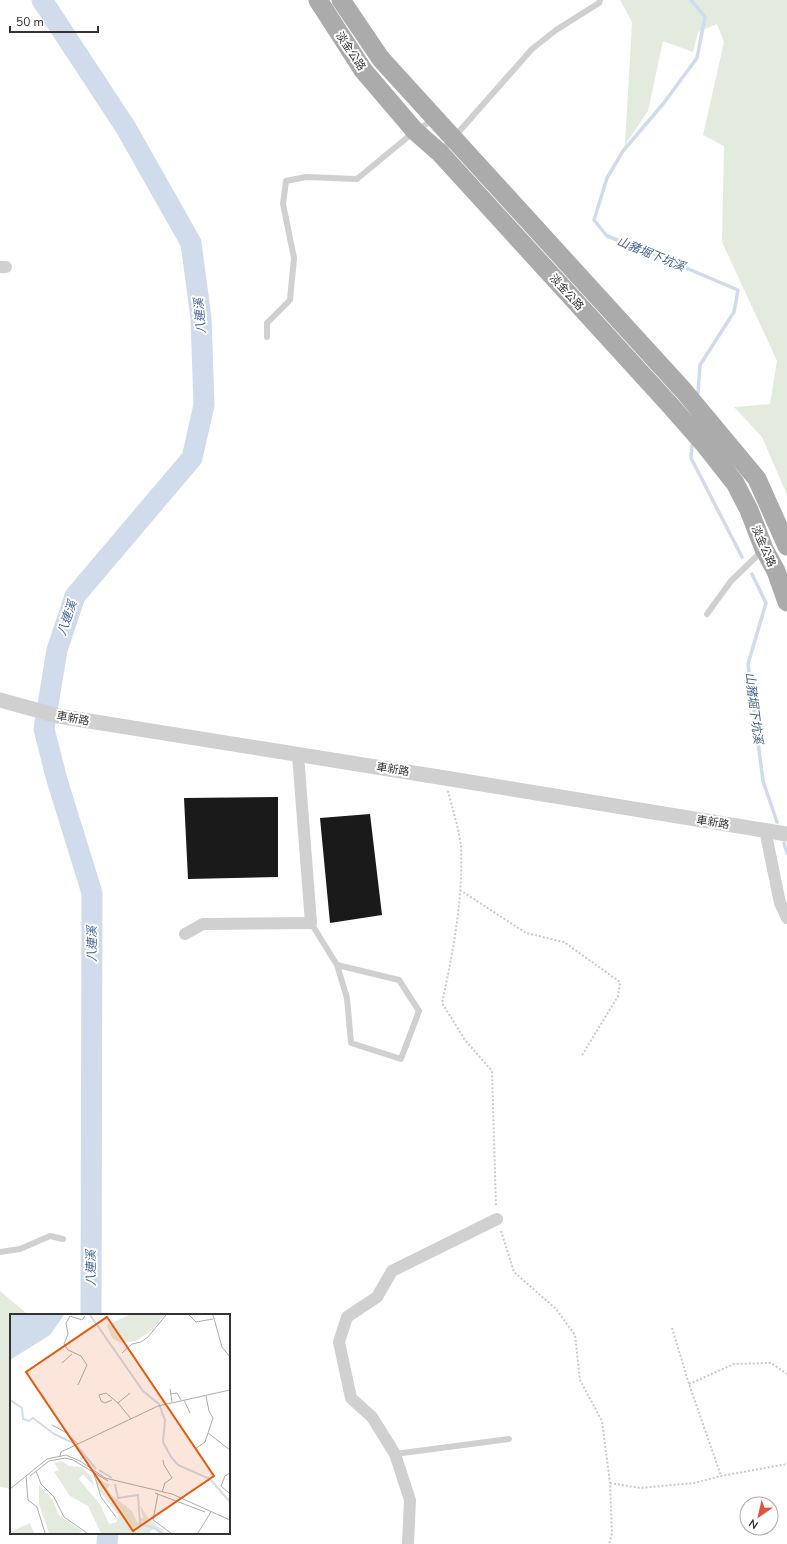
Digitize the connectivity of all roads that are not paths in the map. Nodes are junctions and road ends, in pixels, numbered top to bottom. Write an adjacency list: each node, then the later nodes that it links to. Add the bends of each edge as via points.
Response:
1 (318, 0): 5 (main road, 淡金公路, via 363,70)
2 (341, 0): 4 (main road, 淡金公路, via 381,59)
3 (600, 0): 6 (lane, via 532,49)
4 (435, 119): 5 (lane); 6 (main road, 淡金公路)
5 (415, 131): 7 (main road, 淡金公路); 8 (lane, via 357,179 306,177 286,181 283,204 294,258 290,300 267,323)
6 (453, 139): 7 (lane); 9 (main road, 淡金公路, via 683,390 730,445 757,479)
7 (440, 153): 10 (main road, 淡金公路, via 705,445 735,483)
8 (267, 337)
9 (787, 546)
10 (764, 549): 11 (main road, 淡金公路, via 776,571); 12 (lane, via 731,581)
11 (787, 602)
12 (707, 614)
13 (0, 700): 14 (street, 車新路, via 58,716)
14 (298, 755): 15 (street, 車新路); 18 (street)
15 (765, 830): 16 (street, 車新路); 17 (street, via 780,904)
16 (785, 833)
17 (787, 918)
18 (311, 923): 19 (street, via 203,924); 20 (lane)
19 (185, 934)
20 (337, 965): 20 (lane, via 347,998 351,1043 401,1059 419,1011 399,980)
21 (496, 1219): 25 (street, via 392,1271 377,1297 347,1317 339,1342 351,1398 372,1417)
22 (63, 1239): 23 (lane, via 50,1236 20,1249)
23 (0, 1252)
24 (509, 1439): 25 (lane)
25 (395, 1454): 26 (street, via 410,1500)
26 (408, 1544)

